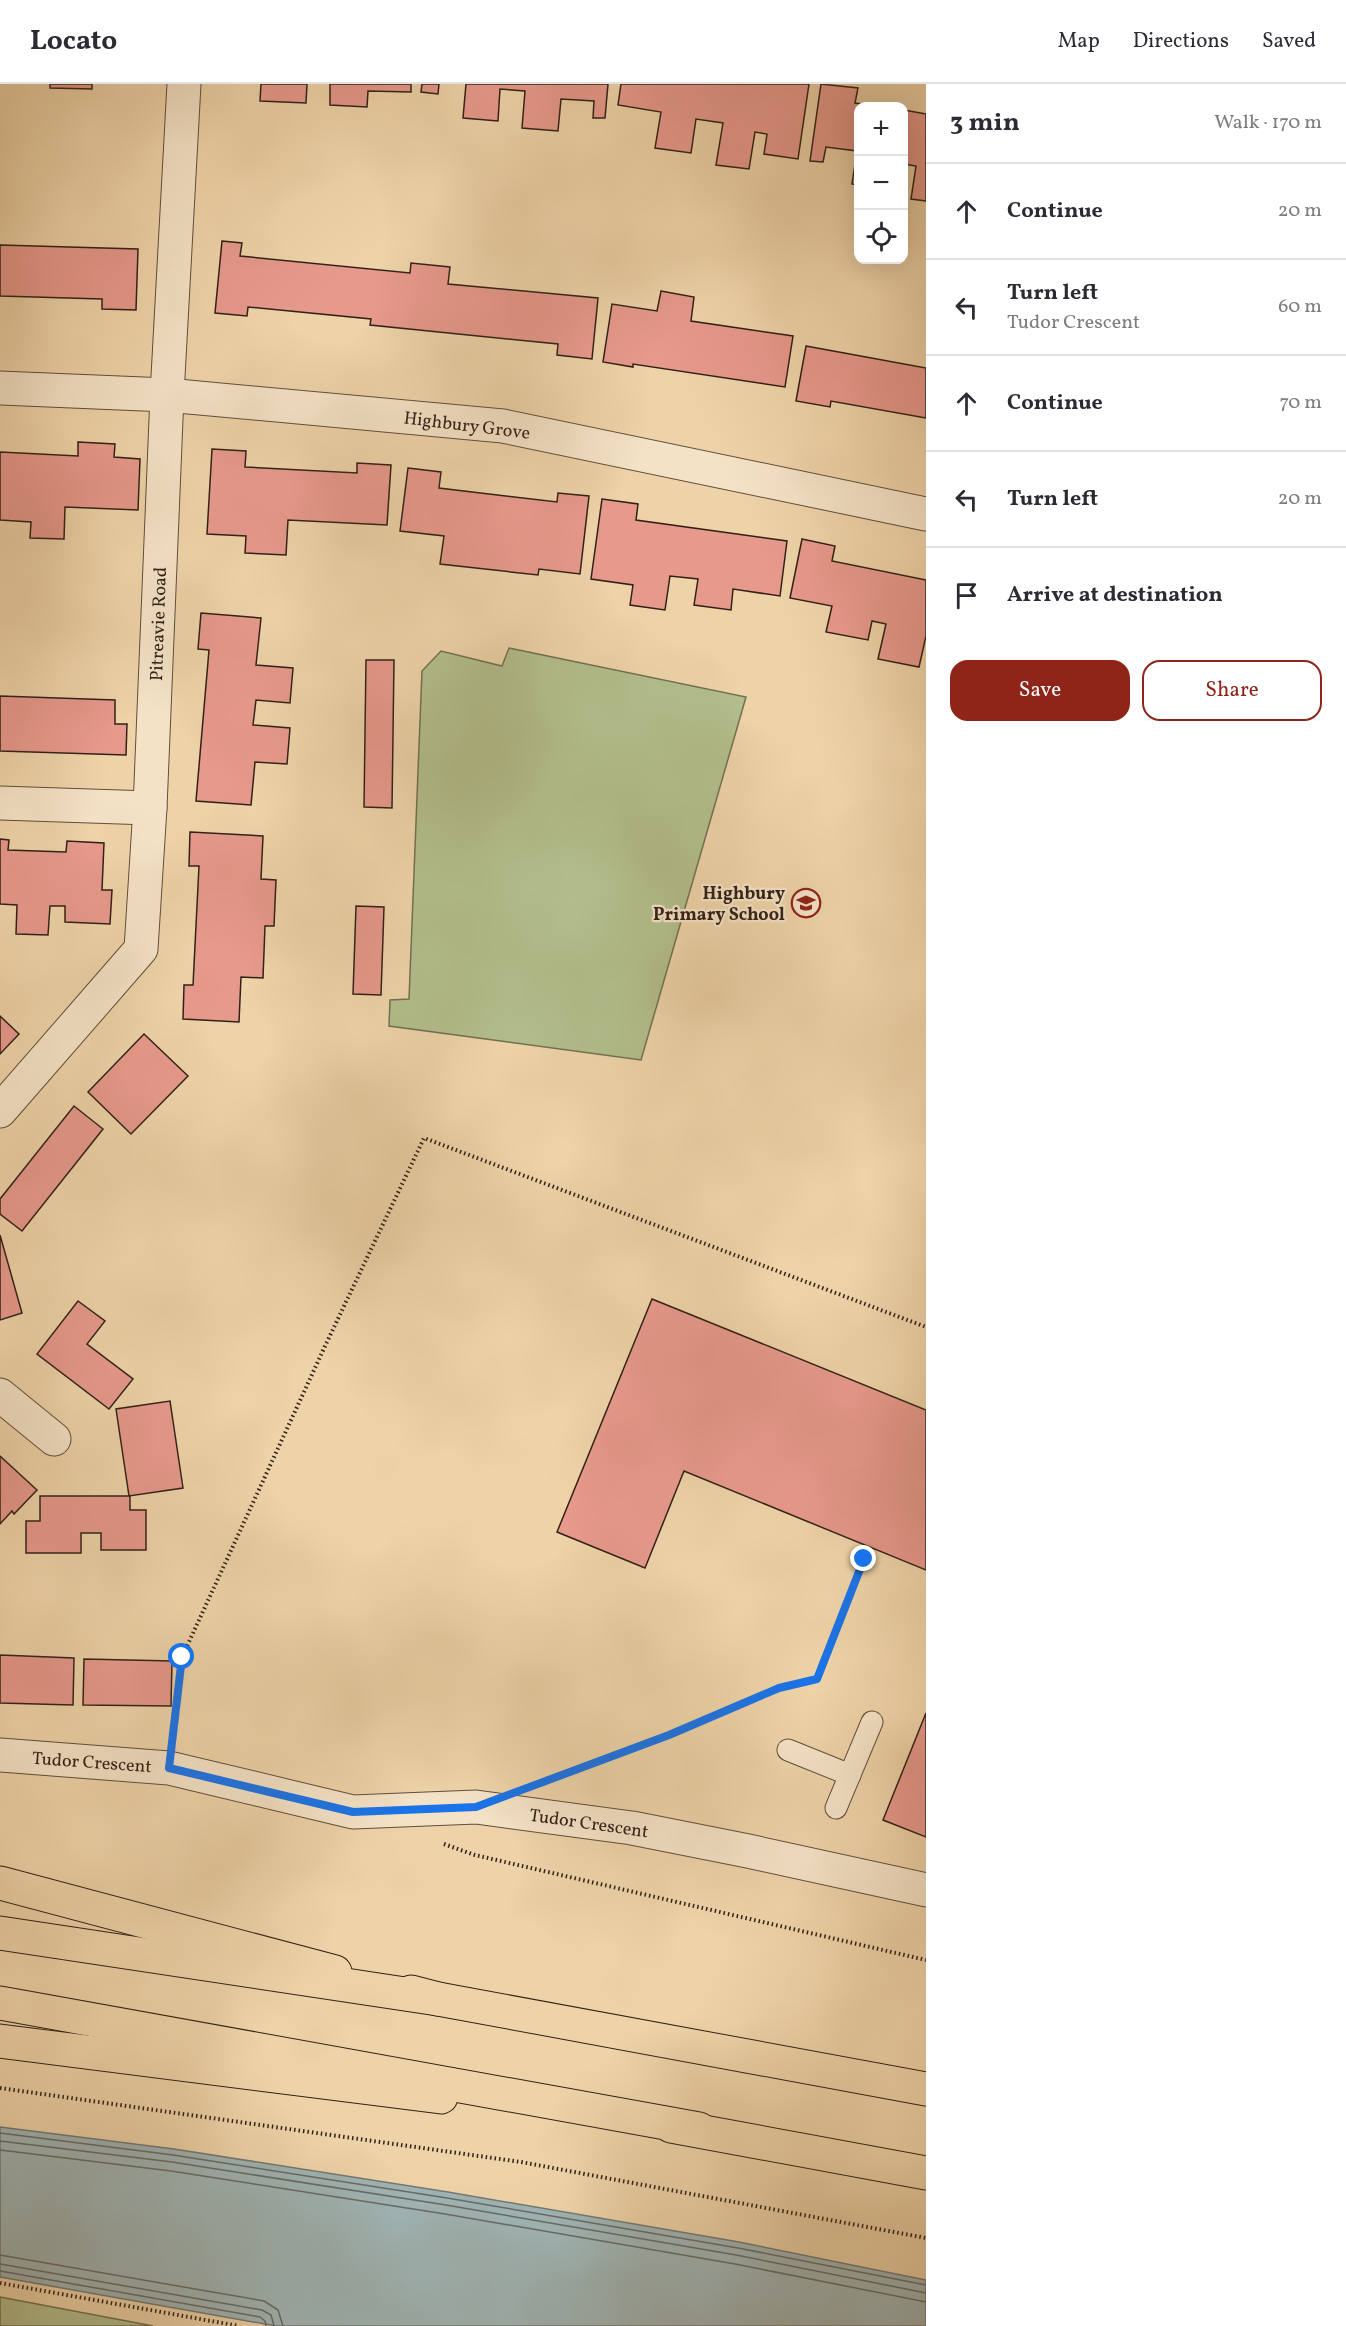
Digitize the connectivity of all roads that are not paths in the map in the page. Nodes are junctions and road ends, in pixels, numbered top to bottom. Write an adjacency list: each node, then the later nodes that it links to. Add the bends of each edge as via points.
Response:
1 (184, 84): 3 (street, Pitreavie Road)
2 (0, 388): 3 (street, Highbury Grove)
3 (167, 395): 4 (street, Highbury Grove, via 502,426); 6 (street, Pitreavie Road)
4 (926, 514)
5 (0, 803): 6 (street)
6 (150, 808): 7 (street, Pitreavie Road, via 141,949)
7 (0, 1111)
8 (0, 1395): 9 (street)
9 (54, 1438)
10 (872, 1722): 13 (lane)
11 (788, 1750): 13 (lane)
12 (0, 1755): 16 (street, Tudor Crescent, via 169,1768 353,1812 476,1807 632,1828)
13 (850, 1775): 14 (lane)
14 (836, 1808)
15 (0, 1883): 18 (highway)
16 (926, 1890)
17 (0, 1933): 18 (highway)
18 (438, 1999): 21 (highway)
19 (0, 2003): 22 (highway)
20 (0, 2041): 22 (highway)
21 (926, 2089)
22 (699, 2129): 23 (highway)
23 (926, 2173)

